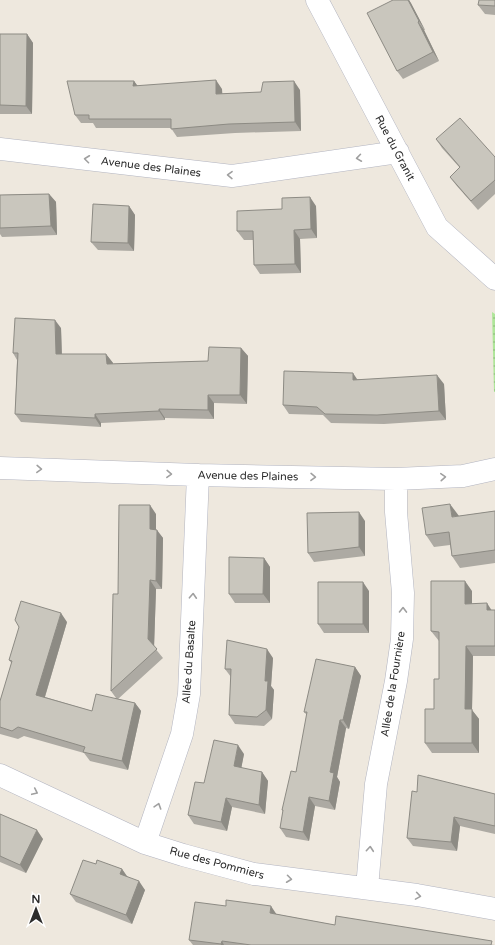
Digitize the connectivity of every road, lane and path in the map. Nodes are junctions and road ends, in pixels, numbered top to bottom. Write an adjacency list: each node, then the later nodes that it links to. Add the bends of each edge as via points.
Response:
1 (317, 0): 3 (street, Rue du Granit)
2 (0, 149): 3 (street, Avenue des Plaines, one-way to 2, via 232,176)
3 (398, 152): 4 (street, Rue du Granit, via 437,227)
4 (495, 279)
5 (0, 468): 7 (street, Avenue des Plaines, one-way to 7)
6 (495, 469): 8 (street, Avenue des Plaines, one-way to 6, via 463,476)
7 (198, 475): 8 (street, Avenue des Plaines, one-way to 8); 10 (street, Allée du Basalte, one-way to 7, via 182,734 189,694)
8 (396, 479): 11 (street, Allée de la Fournière, one-way to 8, via 376,784 402,639 403,593 396,512)
9 (0, 775): 10 (street, Rue des Pommiers, one-way to 10)
10 (146, 843): 11 (street, Rue des Pommiers, one-way to 11, via 254,874)
11 (367, 888): 12 (street, Rue des Pommiers, one-way to 12)
12 (495, 909)

